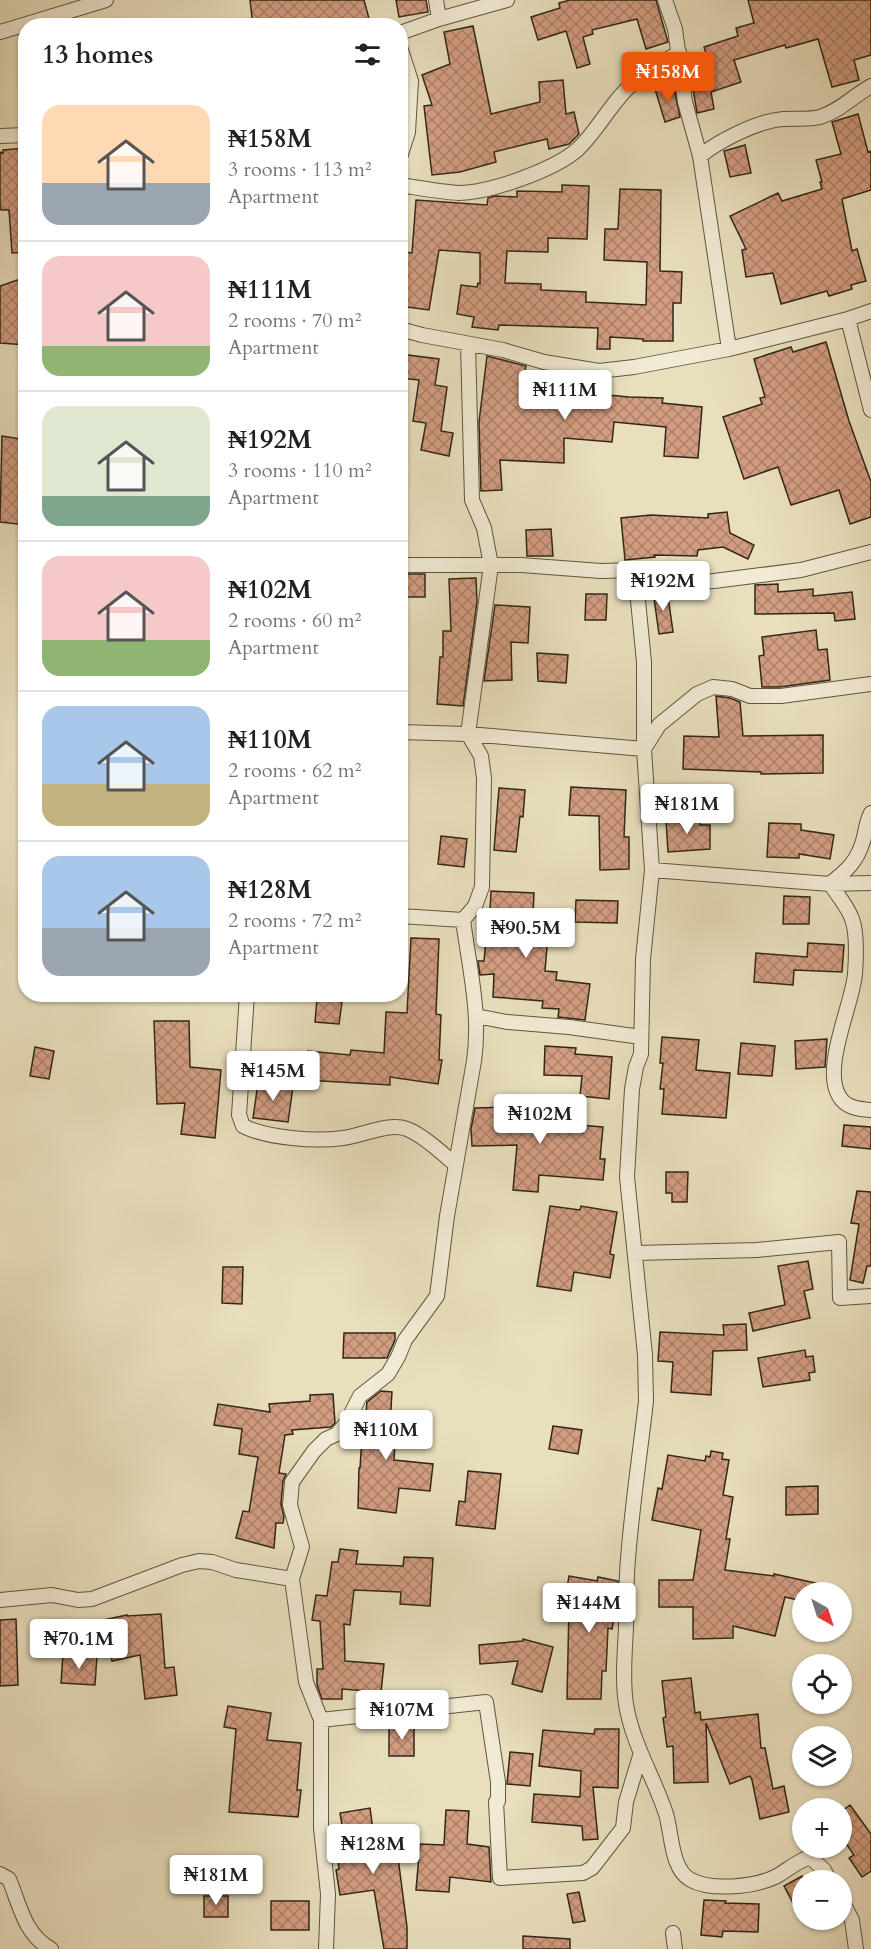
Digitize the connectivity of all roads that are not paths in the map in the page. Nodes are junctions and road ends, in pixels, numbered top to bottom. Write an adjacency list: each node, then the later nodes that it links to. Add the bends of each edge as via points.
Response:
1 (106, 0): 5 (street)
2 (436, 0): 6 (street)
3 (507, 0): 6 (street)
4 (665, 0): 10 (street)
5 (46, 18)
6 (439, 20): 8 (street)
7 (18, 27): 9 (street)
8 (408, 30)
9 (0, 32)
10 (679, 52): 16 (street, via 685,102); 17 (street, via 625,90 597,128 563,161 483,190 460,193)
11 (408, 72): 13 (street)
12 (871, 86): 16 (street, via 835,111 753,127)
13 (408, 132)
14 (18, 135): 15 (street)
15 (0, 136)
16 (700, 156): 22 (street)
17 (408, 186)
18 (871, 311): 19 (street)
19 (848, 319): 22 (street); 23 (street)
20 (408, 331): 21 (street)
21 (468, 344): 22 (street, via 598,371); 25 (street, via 472,500 484,528)
22 (729, 349)
23 (871, 410)
24 (871, 552): 27 (street, via 801,570 714,581 681,583)
25 (491, 565): 26 (street); 27 (street, via 601,572); 30 (street)
26 (408, 566)
27 (634, 570): 31 (street, via 644,662)
28 (871, 684): 31 (street, via 781,696 750,696 713,687 697,694 659,724)
29 (408, 732): 30 (street)
30 (468, 734): 31 (street); 37 (street, via 481,756 484,778 482,887 475,906)
31 (644, 749): 33 (street)
32 (871, 813): 35 (street, via 863,843 850,869)
33 (652, 870): 35 (street); 40 (street)
34 (871, 883): 35 (street)
35 (830, 884): 41 (street, via 852,918 855,975 834,1081 843,1102 852,1108)
36 (408, 917): 37 (street)
37 (463, 920): 39 (street)
38 (246, 1002): 42 (street, via 239,1115 243,1126 256,1132 310,1138 343,1138 375,1129 406,1129)
39 (476, 1016): 40 (street); 42 (street, via 477,1040)
40 (640, 1037): 43 (street, via 641,1054 632,1089 627,1177)
41 (871, 1110)
42 (456, 1164): 45 (street, via 437,1296 405,1340 388,1374 360,1396 347,1422 314,1451 292,1482 290,1505 302,1547)
43 (635, 1253): 44 (street, via 758,1250 839,1242 840,1298); 48 (street, via 646,1401 628,1559 624,1676 626,1705)
44 (871, 1296)
45 (292, 1579): 46 (street, via 199,1561 92,1599 52,1596); 47 (street, via 306,1682)
46 (0, 1600)
47 (321, 1720): 48 (street, via 486,1702 498,1782 500,1878 583,1873 592,1868 623,1828 626,1802); 54 (street, via 321,1828 328,1894)
48 (640, 1756): 49 (street, via 663,1806 682,1875 713,1886 743,1886 777,1876 797,1861 810,1857)
49 (824, 1870)
50 (0, 1874): 53 (street, via 9,1879 29,1930)
51 (852, 1920): 56 (street)
52 (673, 1934): 55 (street)
53 (42, 1947)
54 (326, 1949)
55 (675, 1949)
56 (856, 1949)

